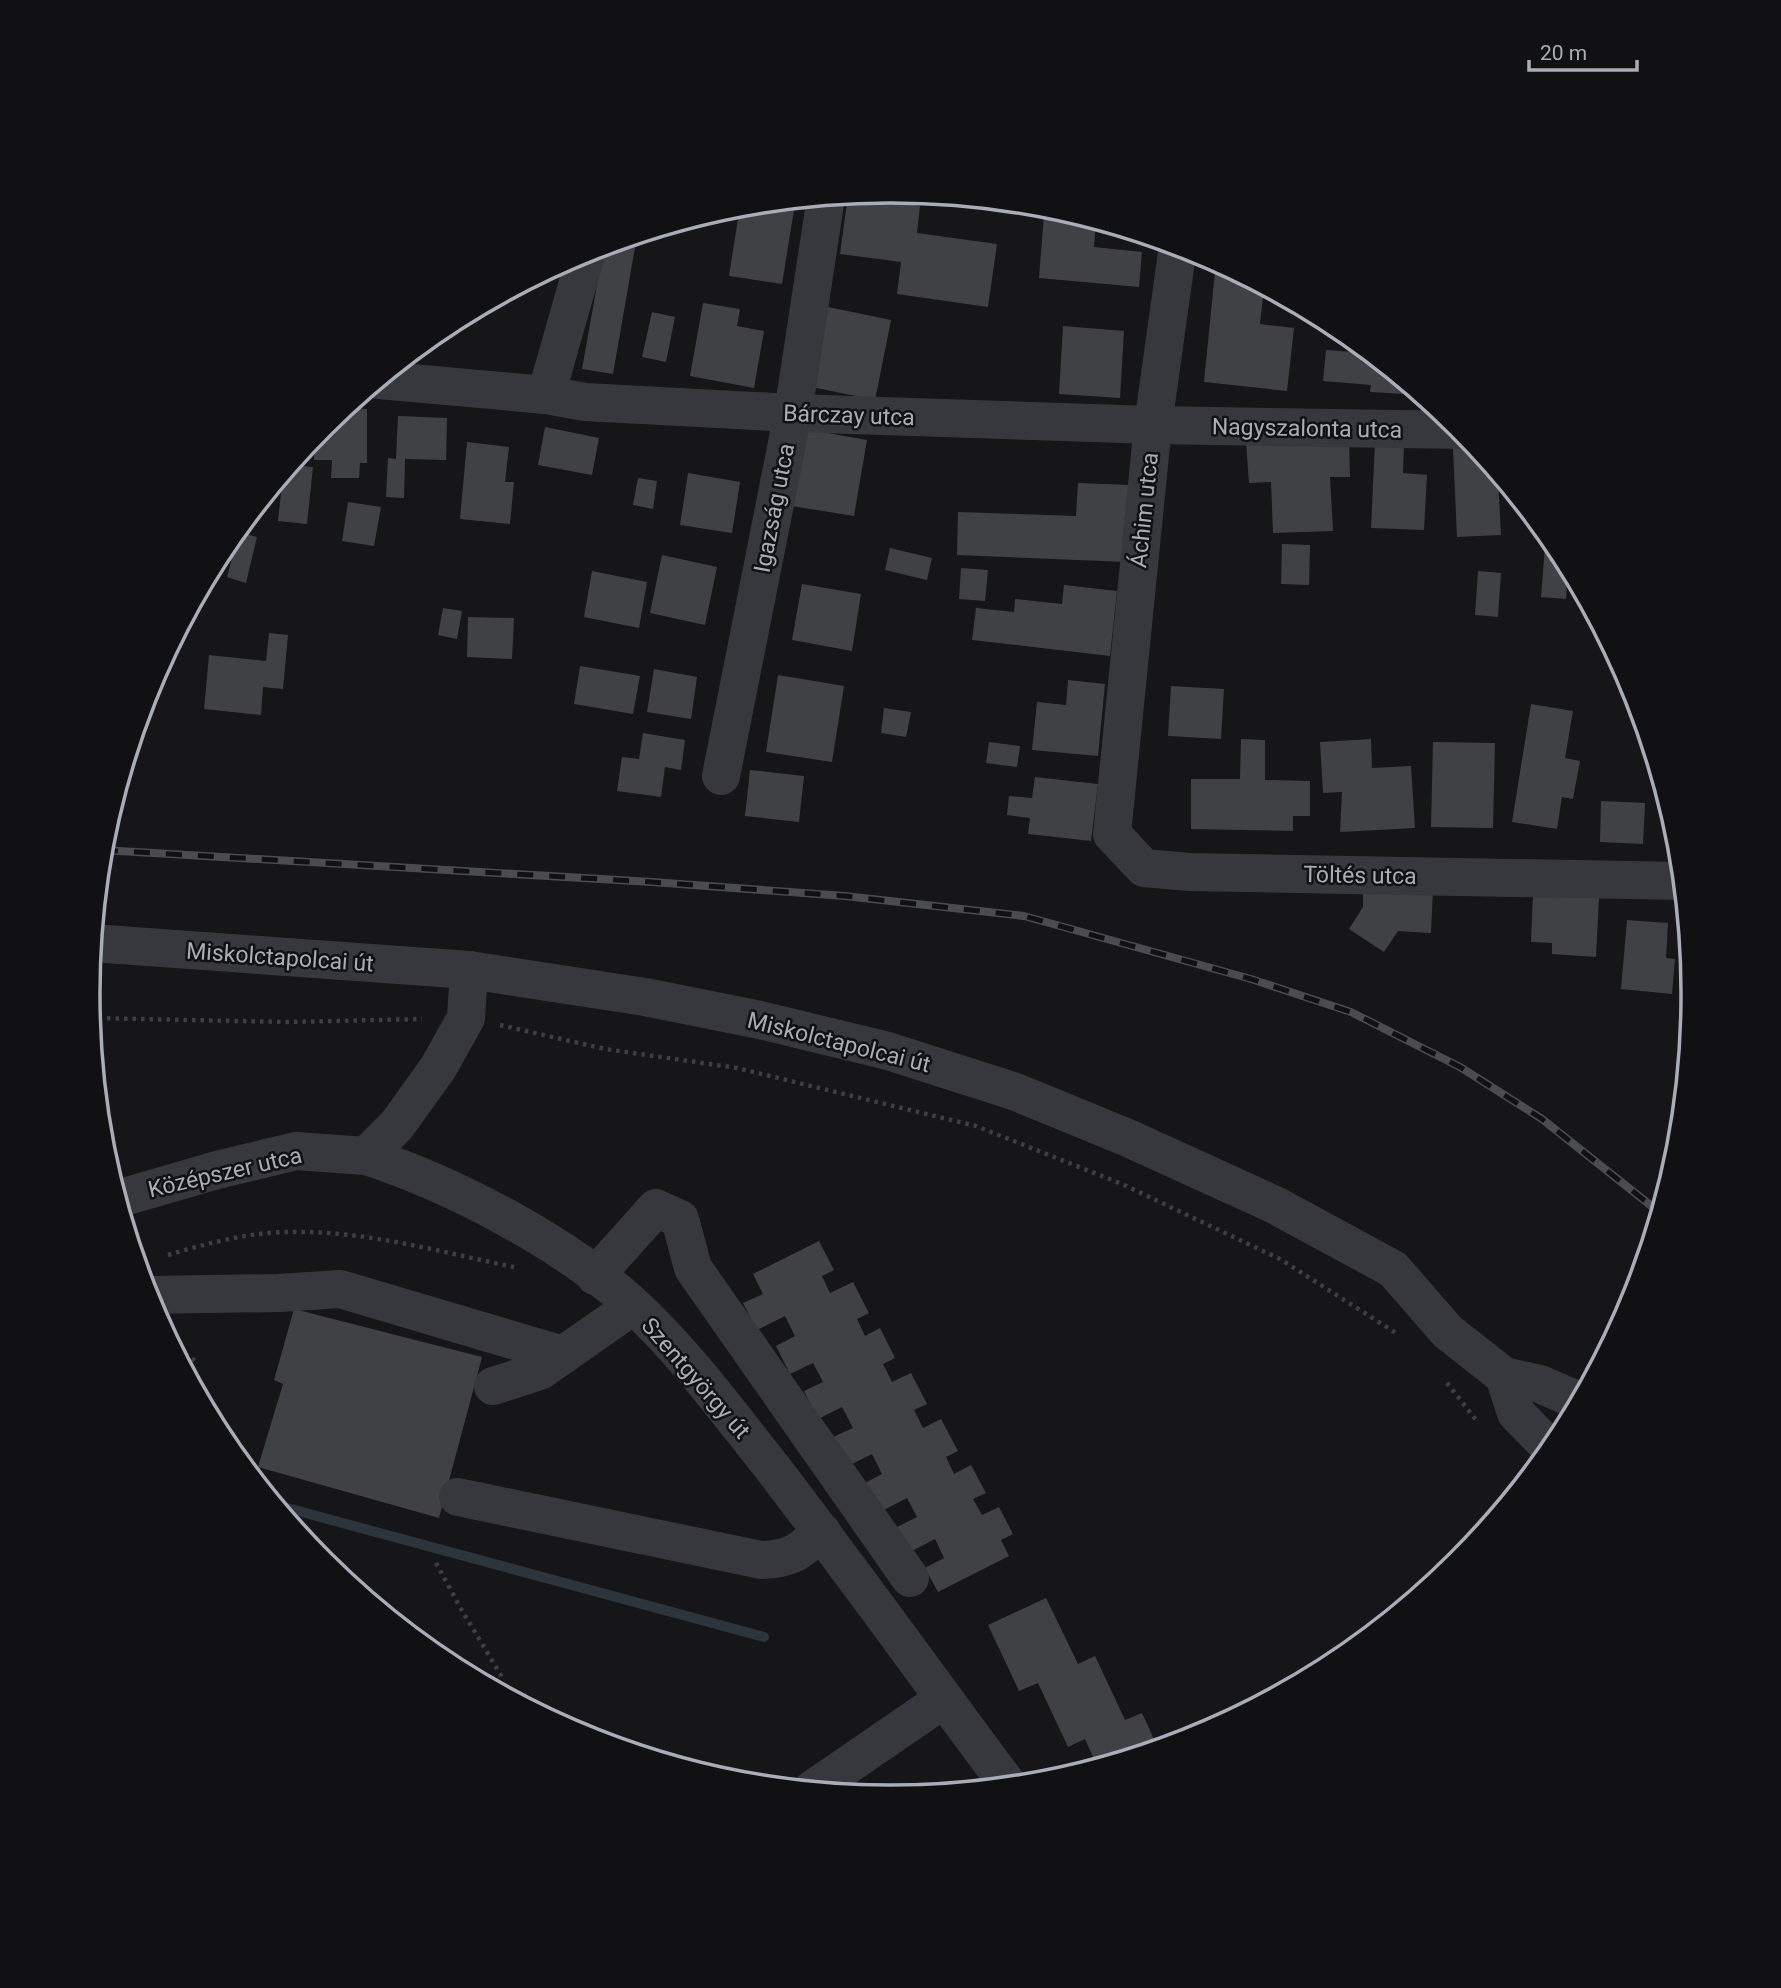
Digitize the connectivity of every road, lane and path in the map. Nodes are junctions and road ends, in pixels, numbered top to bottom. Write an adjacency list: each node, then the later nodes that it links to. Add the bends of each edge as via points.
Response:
1 (825, 206): 6 (street, Igazság utca)
2 (1176, 257): 7 (street, Áchim utca)
3 (583, 265): 5 (street)
4 (391, 381): 5 (street, Bárczay utca)
5 (546, 395): 6 (street, Bárczay utca, via 585,402)
6 (793, 413): 7 (street, Bárczay utca); 10 (street, Igazság utca)
7 (1153, 425): 8 (street, Nagyszalonta utca); 9 (street, Áchim utca)
8 (1444, 430)
9 (1118, 775): 11 (street, Töltés utca, via 1112,834 1144,868)
10 (721, 776)
11 (1672, 881)
12 (101, 944): 13 (street, Miskolctapolcai út)
13 (469, 970): 15 (street); 27 (street, Miskolctapolcai út, via 760,1020 888,1051 1016,1092 1275,1205 1393,1269 1448,1332)
14 (100, 1018): 15 (path, via 287,1023)
15 (466, 1018): 16 (street, via 438,1068 397,1125); 23 (path, via 605,1049 737,1068 976,1126 1122,1184 1280,1259)
16 (366, 1156): 17 (street, Középszer utca, via 296,1151); 20 (street, Szentgyörgy út, via 488,1209 560,1248)
17 (126, 1196)
18 (166, 1256): 19 (path, via 205,1244 286,1231 359,1235)
19 (524, 1269)
20 (595, 1276): 22 (street, Szentgyörgy út); 38 (street, via 656,1208 680,1219 693,1268)
21 (159, 1295): 25 (street, via 340,1289)
22 (633, 1306): 25 (street); 36 (street, Szentgyörgy út, via 705,1382)
23 (1397, 1334)
24 (187, 1355): 26 (path)
25 (563, 1355): 30 (street, via 540,1371)
26 (197, 1362)
27 (1504, 1376): 29 (street, Miskolctapolcai út); 34 (street, via 1516,1413)
28 (1444, 1379): 33 (path)
29 (1540, 1384): 31 (street, Miskolctapolcai út); 32 (street)
30 (493, 1386)
31 (1570, 1397)
32 (1564, 1407)
33 (1484, 1430)
34 (1543, 1440)
35 (458, 1497): 36 (street, via 761,1560 783,1559)
36 (822, 1532): 40 (street, Szentgyörgy út)
37 (436, 1563): 39 (path)
38 (910, 1578)
39 (502, 1678)
40 (944, 1699): 41 (street, Szentgyörgy út); 42 (street)
41 (1002, 1777)
42 (824, 1782)

